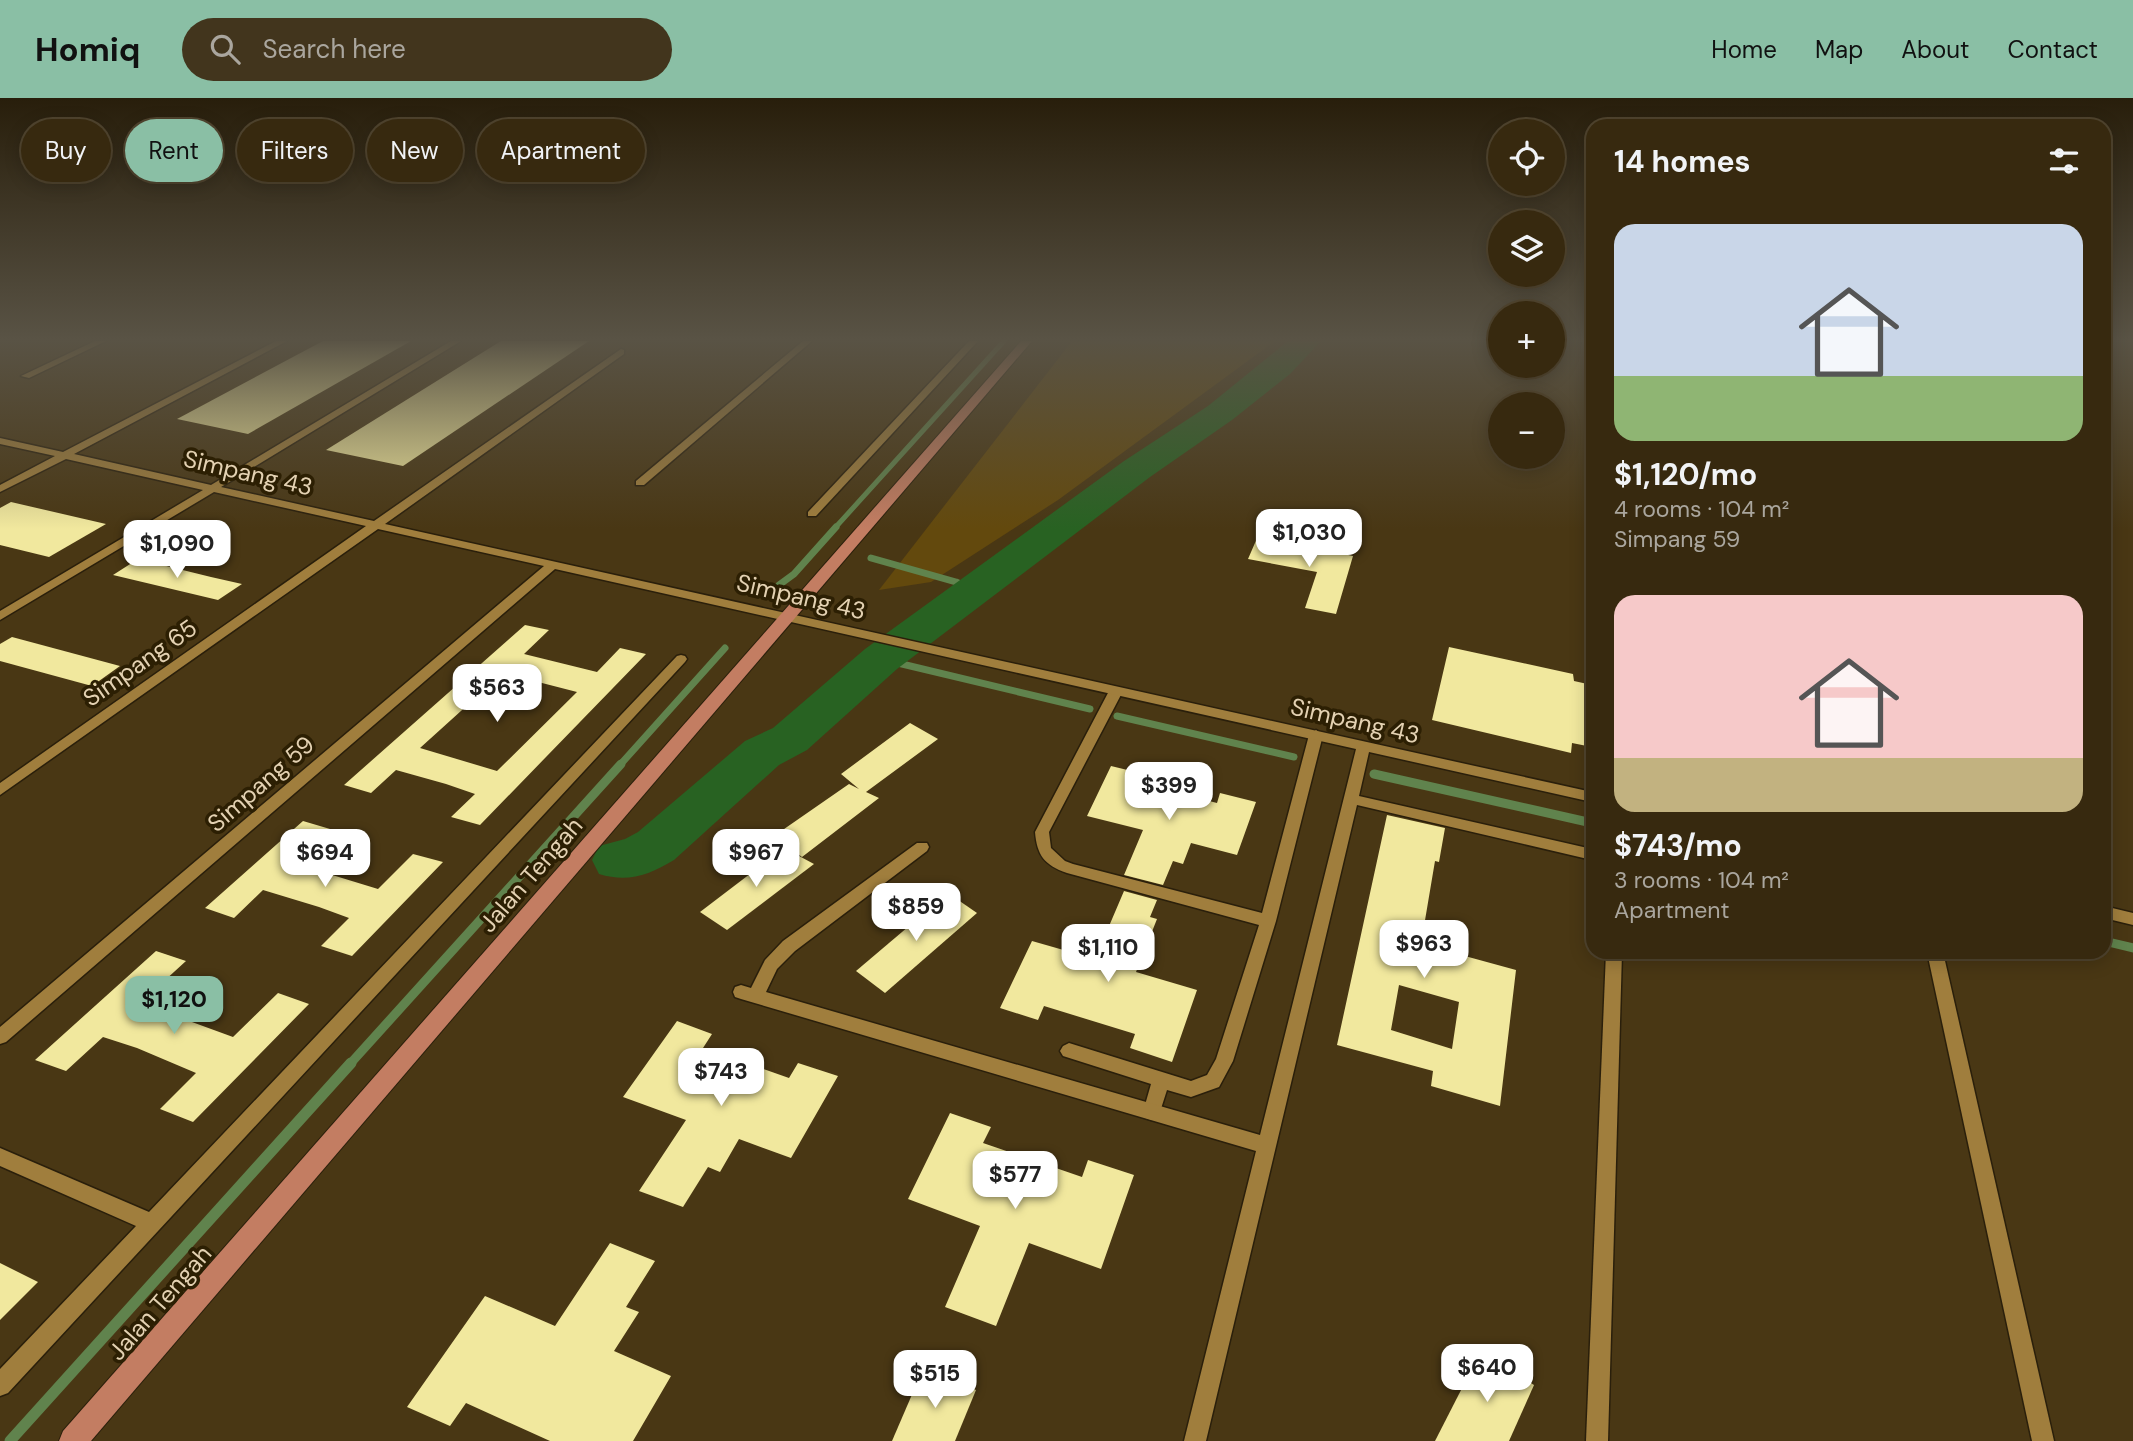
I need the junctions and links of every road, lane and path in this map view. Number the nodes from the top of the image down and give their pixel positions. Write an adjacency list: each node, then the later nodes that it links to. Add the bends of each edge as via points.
1 (163, 404): 8 (street)
2 (353, 404): 10 (street)
3 (548, 404): 13 (street, Simpang 65)
4 (734, 404): 9 (street)
5 (915, 404): 12 (street)
6 (973, 404): 16 (main road, Jalan Tengah)
7 (0, 441): 8 (street, Simpang 43)
8 (65, 455): 10 (street, Simpang 43); 11 (street)
9 (640, 483)
10 (212, 488): 13 (street, Simpang 43); 15 (street)
11 (0, 489)
12 (812, 514)
13 (375, 525): 14 (street, Simpang 43); 21 (street, Simpang 65)
14 (552, 565): 16 (street, Simpang 43); 31 (street, Simpang 59)
15 (0, 616)
16 (787, 617): 18 (street, Simpang 43); 39 (main road, Jalan Tengah)
17 (681, 659): 37 (street)
18 (1116, 691): 19 (street, Simpang 43); 28 (street, via 1042,832 1044,850 1072,869)
19 (1316, 735): 20 (street, Simpang 43); 28 (street)
20 (1364, 746): 22 (street, Simpang 43); 23 (street)
21 (0, 790)
22 (1586, 796)
23 (1351, 799): 25 (street); 35 (street)
24 (922, 847): 34 (street, via 789,946 749,994)
25 (1586, 855)
26 (2111, 914): 27 (street)
27 (2133, 919)
28 (1268, 921): 33 (street, via 1220,1072 1213,1081 1191,1089)
29 (1614, 959): 41 (street)
30 (1936, 959): 42 (street)
31 (0, 1037)
32 (1069, 1051): 33 (street)
33 (1161, 1080): 34 (street)
34 (1152, 1112): 35 (street)
35 (1267, 1146): 40 (street)
36 (0, 1157): 37 (street)
37 (152, 1223): 38 (street)
38 (0, 1385)
39 (73, 1441)
40 (1195, 1441)
41 (1597, 1441)
42 (2043, 1441)

